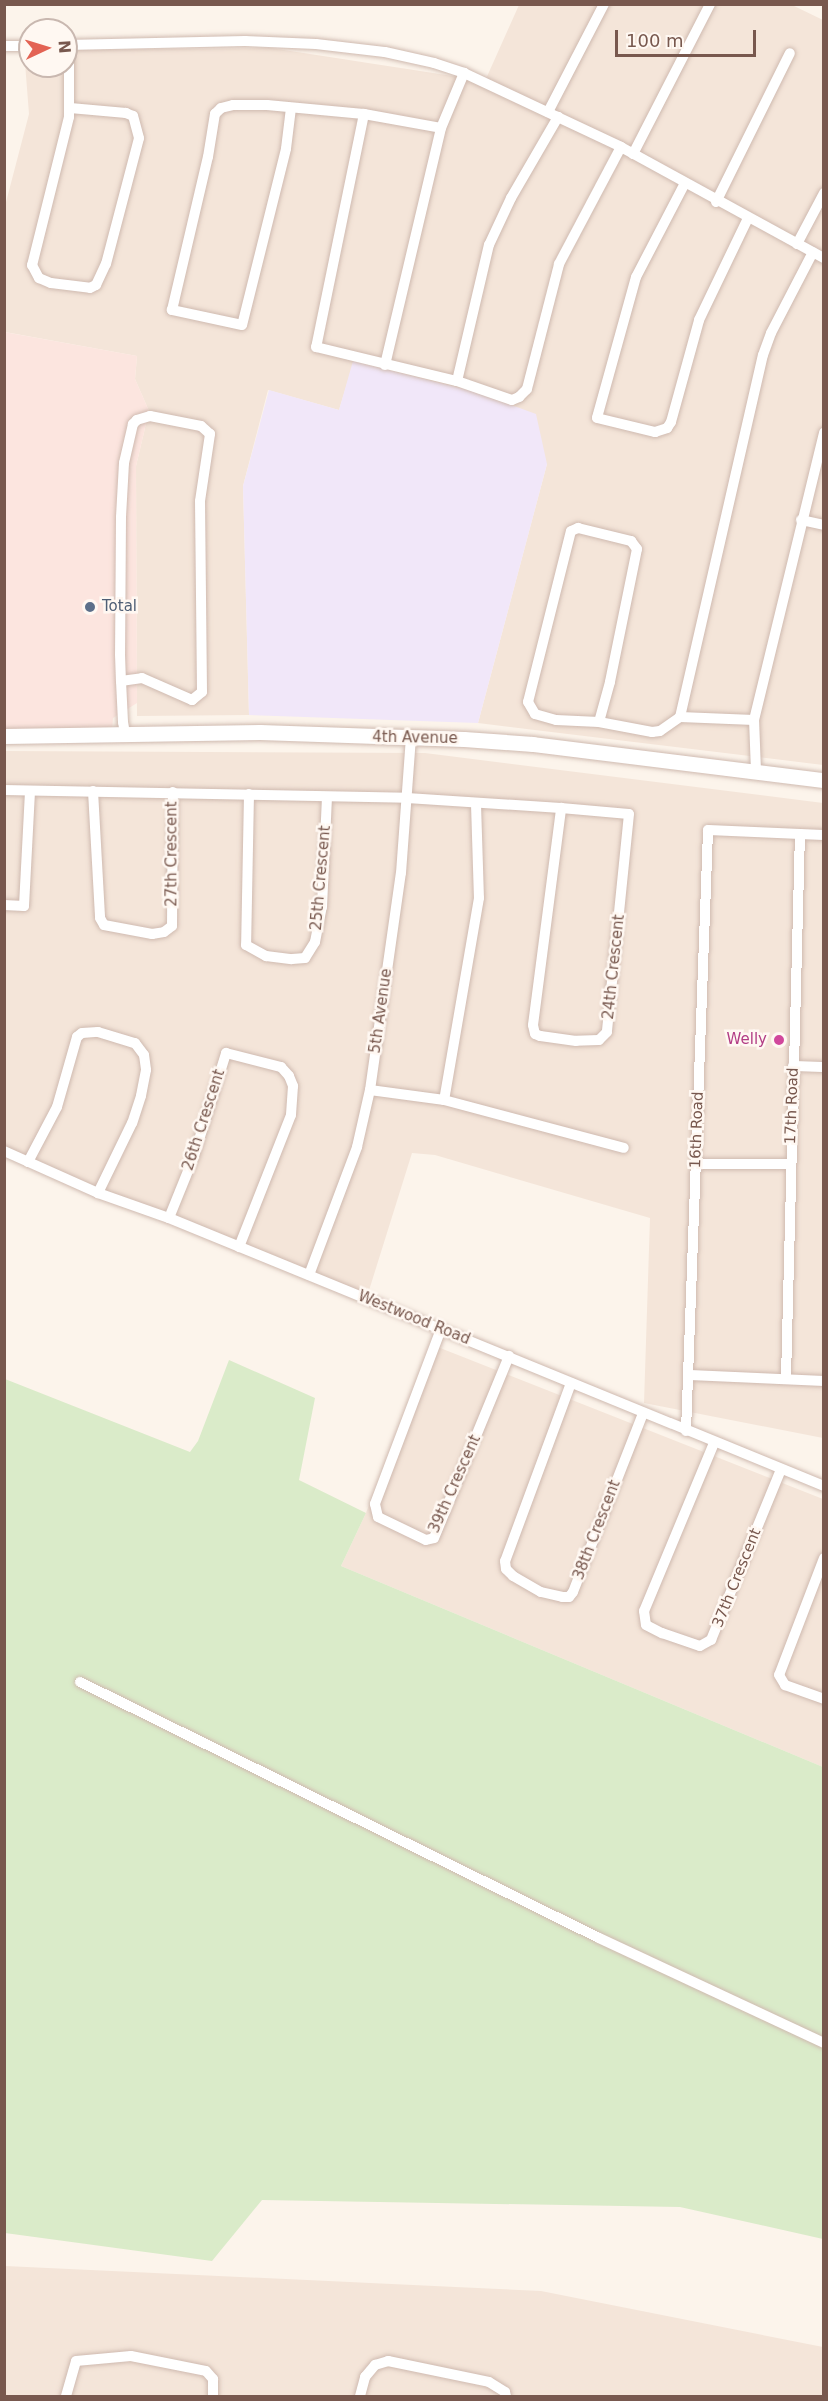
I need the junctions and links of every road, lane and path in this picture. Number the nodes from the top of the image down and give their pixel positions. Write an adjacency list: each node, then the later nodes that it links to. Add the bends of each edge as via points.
1 (604, 4): 10 (street)
2 (710, 4): 13 (street)
3 (78, 45): 5 (street, via 244,41 316,44 410,57)
4 (790, 53): 16 (street)
5 (464, 73): 10 (street); 11 (street)
6 (69, 78): 7 (street)
7 (70, 108): 7 (street, via 32,265 39,278 90,288 96,285 106,264 139,138 133,116)
8 (291, 108): 8 (street, via 286,149 242,325 172,310 215,114 233,105); 9 (street)
9 (364, 114): 11 (street); 21 (street, via 315,347)
10 (553, 115): 12 (street); 22 (street, via 489,245)
11 (441, 128): 21 (street)
12 (621, 147): 13 (street); 22 (street, via 559,264 527,389 512,400)
13 (633, 154): 14 (street)
14 (685, 183): 16 (street); 17 (street, via 636,277 597,418 655,432 667,428 699,320)
15 (824, 193): 18 (street)
16 (716, 202): 17 (street)
17 (748, 218): 18 (street)
18 (797, 244): 19 (street)
19 (813, 252): 20 (street); 27 (street, via 763,355)
20 (824, 258)
21 (385, 365): 22 (street)
22 (457, 381)
23 (824, 432): 24 (street)
24 (801, 520): 25 (street); 28 (street)
25 (824, 525)
26 (122, 681): 26 (street, via 142,678 192,700 202,692 200,501 210,434 201,426 150,416 133,424 124,463 121,517); 30 (street)
27 (680, 717): 28 (street); 29 (street, via 652,732)
28 (754, 720): 33 (street)
29 (599, 722): 29 (street, via 556,720 535,714 528,702 571,531 578,528 631,541 637,549)
30 (125, 734): 31 (street, 4th Avenue); 32 (street, 4th Avenue, via 260,732)
31 (4, 736)
32 (411, 738): 33 (street, 4th Avenue, via 533,744); 41 (street, 5th Avenue)
33 (756, 771): 34 (street, 4th Avenue)
34 (824, 780)
35 (4, 790): 36 (street)
36 (30, 791): 37 (street); 46 (street, via 24,906)
37 (93, 791): 38 (street); 38 (street, 27th Crescent, via 100,918 104,925 152,934 172,926)
38 (172, 792): 39 (street)
39 (249, 794): 40 (street); 40 (street, 25th Crescent, via 246,945 266,956 292,959 305,958 315,942 322,908)
40 (327, 797): 41 (street)
41 (407, 798): 42 (street); 49 (street, 5th Avenue, via 401,873)
42 (476, 804): 43 (street); 50 (street, via 479,898)
43 (561, 808): 43 (street, 24th Crescent, via 629,814 607,1032 599,1040 540,1036 535,1034 532,1021)
44 (800, 834): 45 (street); 47 (street, 17th Road); 54 (street, 16th Road, via 708,830)
45 (824, 835)
46 (4, 905)
47 (793, 1066): 48 (street); 55 (street, 17th Road)
48 (824, 1067)
49 (370, 1090): 50 (street); 59 (street, 5th Avenue, via 357,1147)
50 (444, 1100): 51 (street)
51 (624, 1148)
52 (4, 1151): 53 (street, Westwood Road)
53 (28, 1162): 56 (street, Westwood Road); 56 (street, via 57,1107 77,1037 82,1033 115,1034 135,1043 144,1055 146,1070 132,1123)
54 (696, 1164): 55 (street); 62 (street, 16th Road)
55 (790, 1164): 63 (street, 17th Road)
56 (98, 1193): 57 (street, Westwood Road)
57 (169, 1218): 58 (street, Westwood Road); 58 (street, 26th Crescent, via 194,1156 226,1053 281,1067 293,1086 291,1114)
58 (239, 1247): 59 (street, Westwood Road)
59 (309, 1275): 60 (street, Westwood Road)
60 (441, 1329): 61 (street, Westwood Road); 61 (street, 39th Crescent, via 375,1504 378,1517 426,1540 434,1538)
61 (509, 1356): 65 (street, Westwood Road)
62 (690, 1375): 63 (street); 67 (street, 16th Road)
63 (786, 1378): 64 (street)
64 (824, 1381)
65 (571, 1383): 66 (street, Westwood Road); 66 (street, 38th Crescent, via 505,1561 513,1576 541,1592 562,1597 573,1593)
66 (643, 1413): 67 (street, Westwood Road)
67 (686, 1431): 68 (street, Westwood Road)
68 (714, 1443): 69 (street, Westwood Road); 69 (street, 37th Crescent, via 644,1611 646,1625 662,1633 700,1646 711,1640)
69 (781, 1469): 70 (street, Westwood Road)
70 (824, 1486)
71 (824, 1558): 73 (street, via 779,1675 784,1685)
72 (80, 1682): 74 (street, via 599,1938)
73 (824, 1699)
74 (824, 2043)
75 (66, 2397): 76 (street, via 76,2361 131,2356 206,2371 213,2379)
76 (213, 2397)
77 (360, 2397): 78 (street, via 365,2377 375,2365 388,2361 489,2382 505,2392)
78 (506, 2397)

